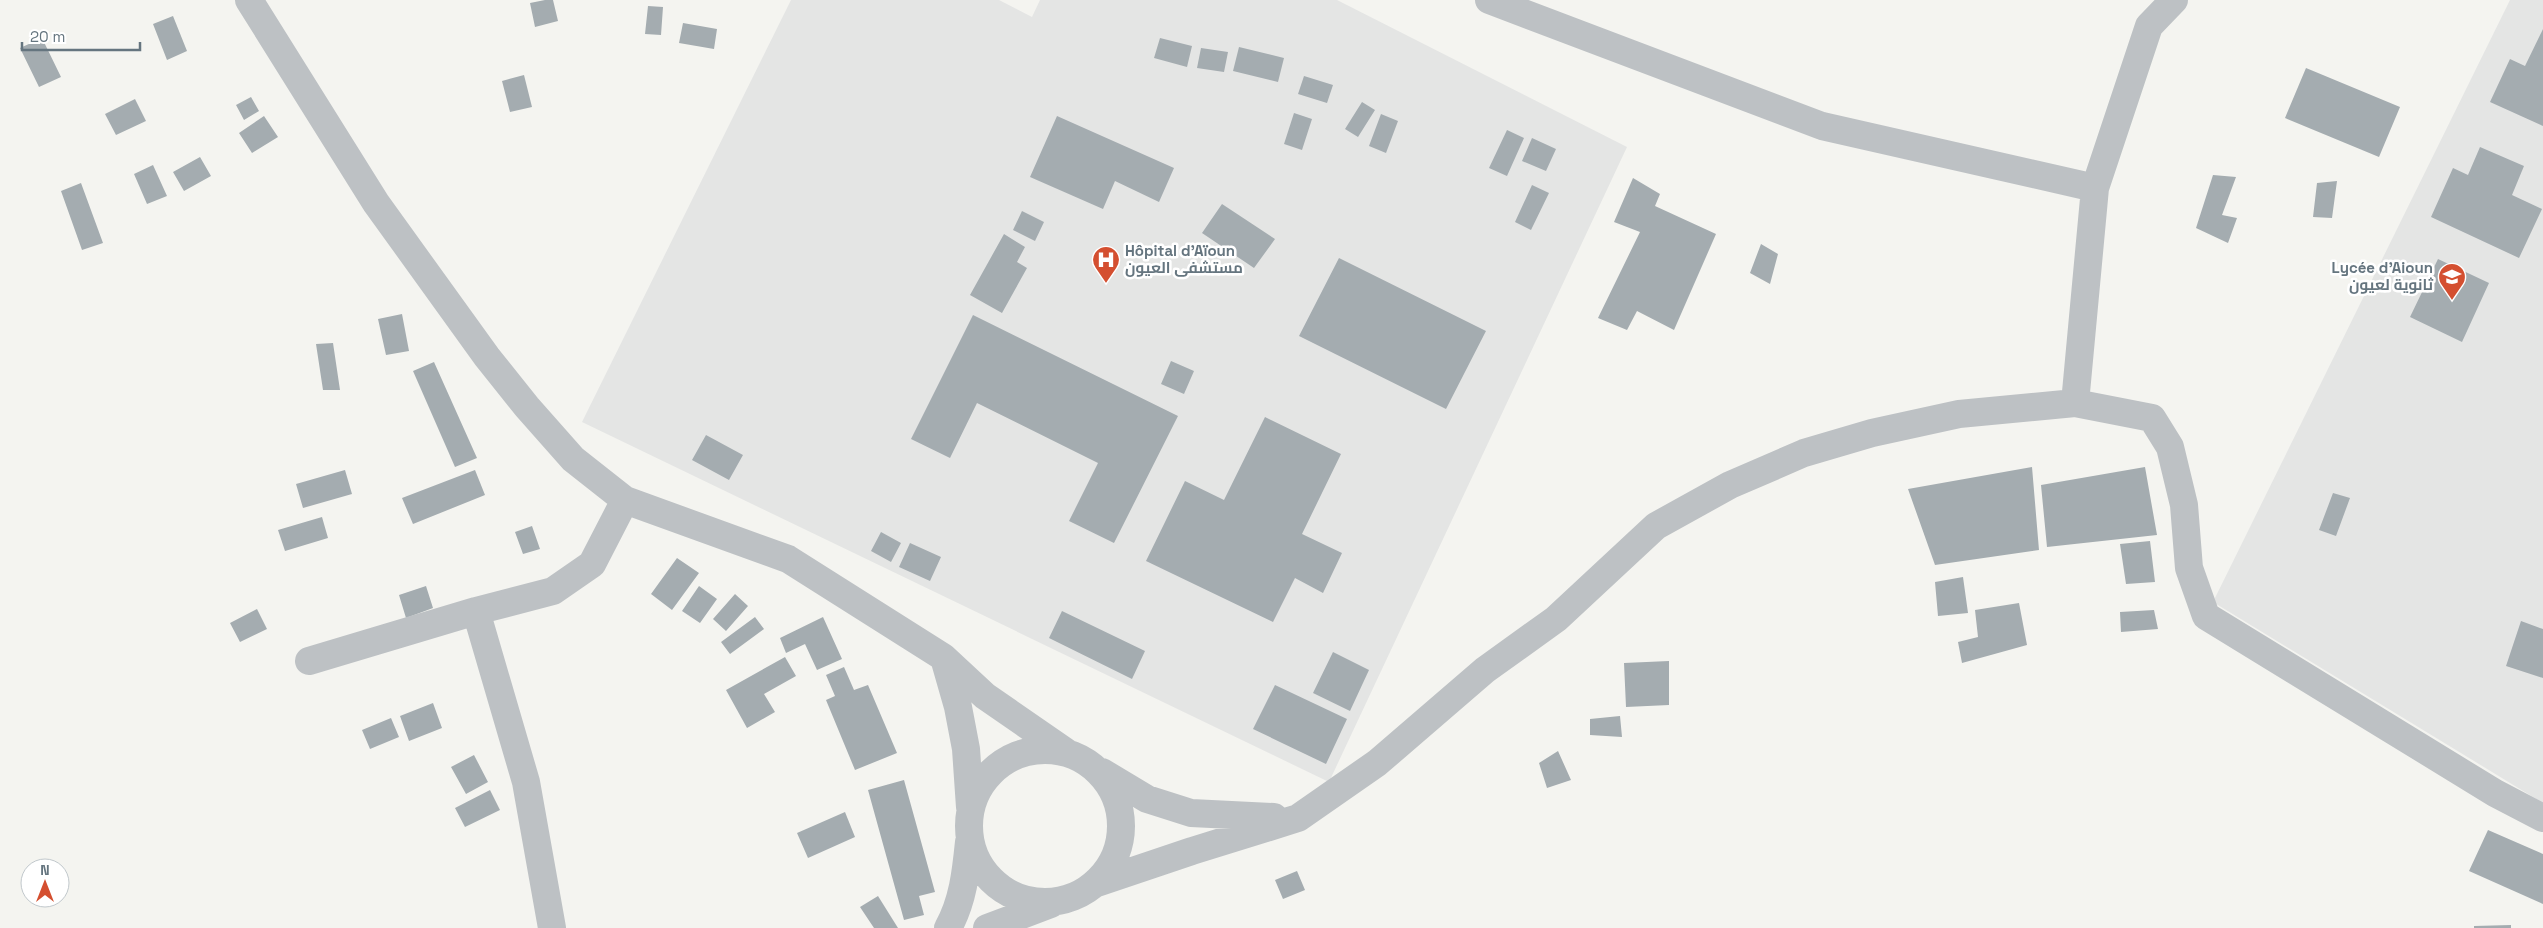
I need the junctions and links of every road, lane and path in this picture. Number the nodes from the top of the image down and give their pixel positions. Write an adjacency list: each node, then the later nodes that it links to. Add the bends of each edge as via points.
1 (249, 0): 6 (street, via 376,203 487,357 573,459)
2 (1489, 0): 4 (street, via 1822,126)
3 (2174, 0): 4 (street, via 2148,26)
4 (2094, 188): 5 (street)
5 (2075, 403): 13 (street, via 1959,414 1872,433 1804,453 1730,485 1656,526 1556,620 1485,670 1378,763); 14 (street, via 2152,418 2170,447 2184,505 2189,568 2206,616 2495,793)
6 (625, 500): 7 (street, via 592,564 553,591); 8 (street, via 788,559)
7 (476, 611): 9 (street); 18 (street, via 526,782)
8 (943, 656): 10 (street, via 985,696); 12 (street, via 966,749)
9 (309, 661)
10 (1066, 752): 11 (street); 12 (street, via 1035,750 1005,760 989,772)
11 (1094, 767): 13 (street, via 1147,799 1191,813); 16 (street, via 1115,793 1122,826 1114,858)
12 (970, 809): 15 (street)
13 (1298, 818): 16 (street)
14 (2543, 818)
15 (970, 840): 17 (street, via 977,862 1000,888 1032,901); 19 (street, via 965,883)
16 (1094, 884): 17 (street)
17 (1066, 899): 20 (street)
18 (552, 928)
19 (948, 928)
20 (987, 928)

